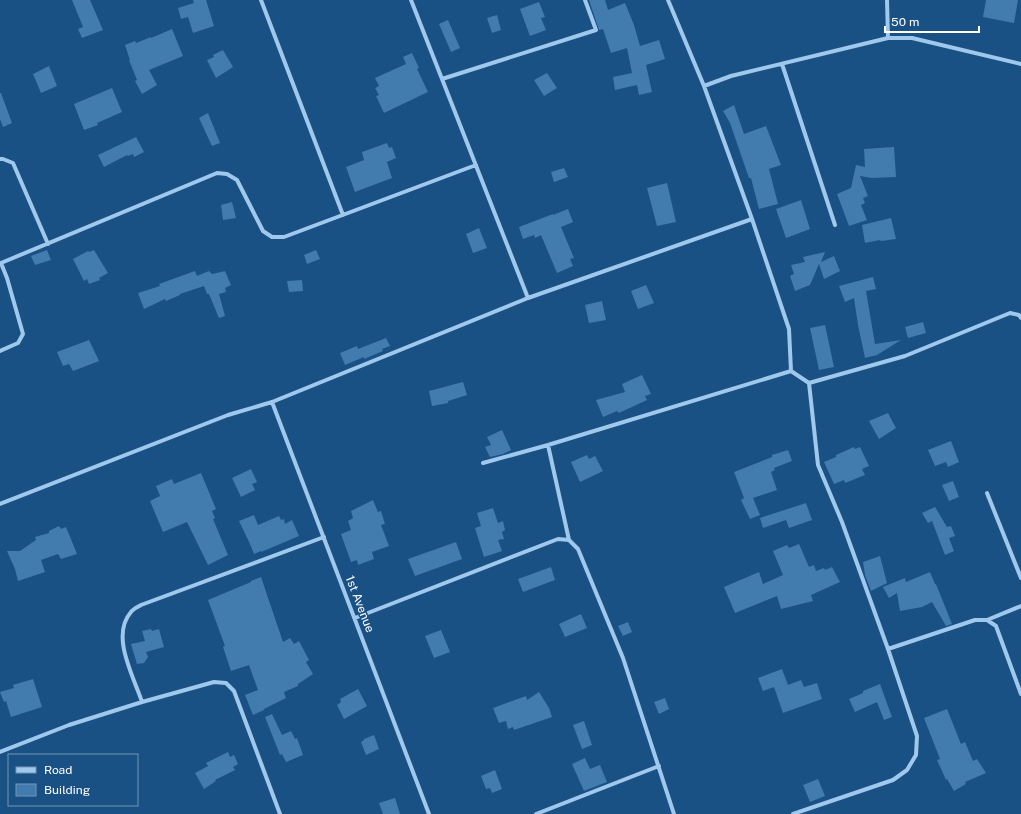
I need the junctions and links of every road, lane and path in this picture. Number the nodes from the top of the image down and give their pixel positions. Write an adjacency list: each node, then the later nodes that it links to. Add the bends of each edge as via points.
1 (261, 0): 13 (street)
2 (411, 0): 9 (street)
3 (585, 0): 9 (street, via 596,30)
4 (668, 0): 10 (street)
5 (887, 0): 6 (street)
6 (888, 38): 7 (street); 8 (street, via 912,38)
7 (782, 64): 10 (street, via 731,76); 15 (street)
8 (1021, 64)
9 (442, 79): 12 (street)
10 (704, 86): 14 (street)
11 (0, 160): 16 (street, via 13,163)
12 (476, 165): 13 (street); 18 (street)
13 (343, 216): 16 (street, via 284,237 272,237 263,231 237,180 227,174 217,174)
14 (752, 219): 18 (street); 21 (street, via 789,329)
15 (836, 225)
16 (48, 244): 17 (street)
17 (1, 263): 20 (street, via 23,334 18,343)
18 (528, 298): 23 (street)
19 (1021, 318): 22 (street, via 1010,313 905,356)
20 (0, 351)
21 (791, 371): 22 (street); 24 (street)
22 (809, 383): 34 (street, via 818,465 842,522)
23 (272, 402): 27 (street, via 228,415); 28 (street, 1st Avenue)
24 (548, 445): 25 (street); 29 (street)
25 (483, 463)
26 (988, 493): 30 (street)
27 (0, 504)
28 (324, 536): 32 (street, 1st Avenue); 36 (street, via 141,604 131,612 124,625 122,640)
29 (569, 540): 32 (street, via 558,539); 38 (street, via 578,549 623,658)
30 (1021, 578)
31 (1021, 606): 33 (street)
32 (355, 618): 40 (street, 1st Avenue)
33 (987, 620): 34 (street, via 976,620); 35 (street, via 996,626)
34 (888, 649): 43 (street, via 917,736 916,755 907,770 893,780)
35 (1021, 694)
36 (142, 702): 37 (street, via 69,725); 39 (street, via 214,682 226,683 234,691)
37 (0, 752)
38 (659, 766): 41 (street); 42 (street)
39 (280, 814)
40 (429, 814)
41 (536, 814)
42 (674, 814)
43 (793, 814)

